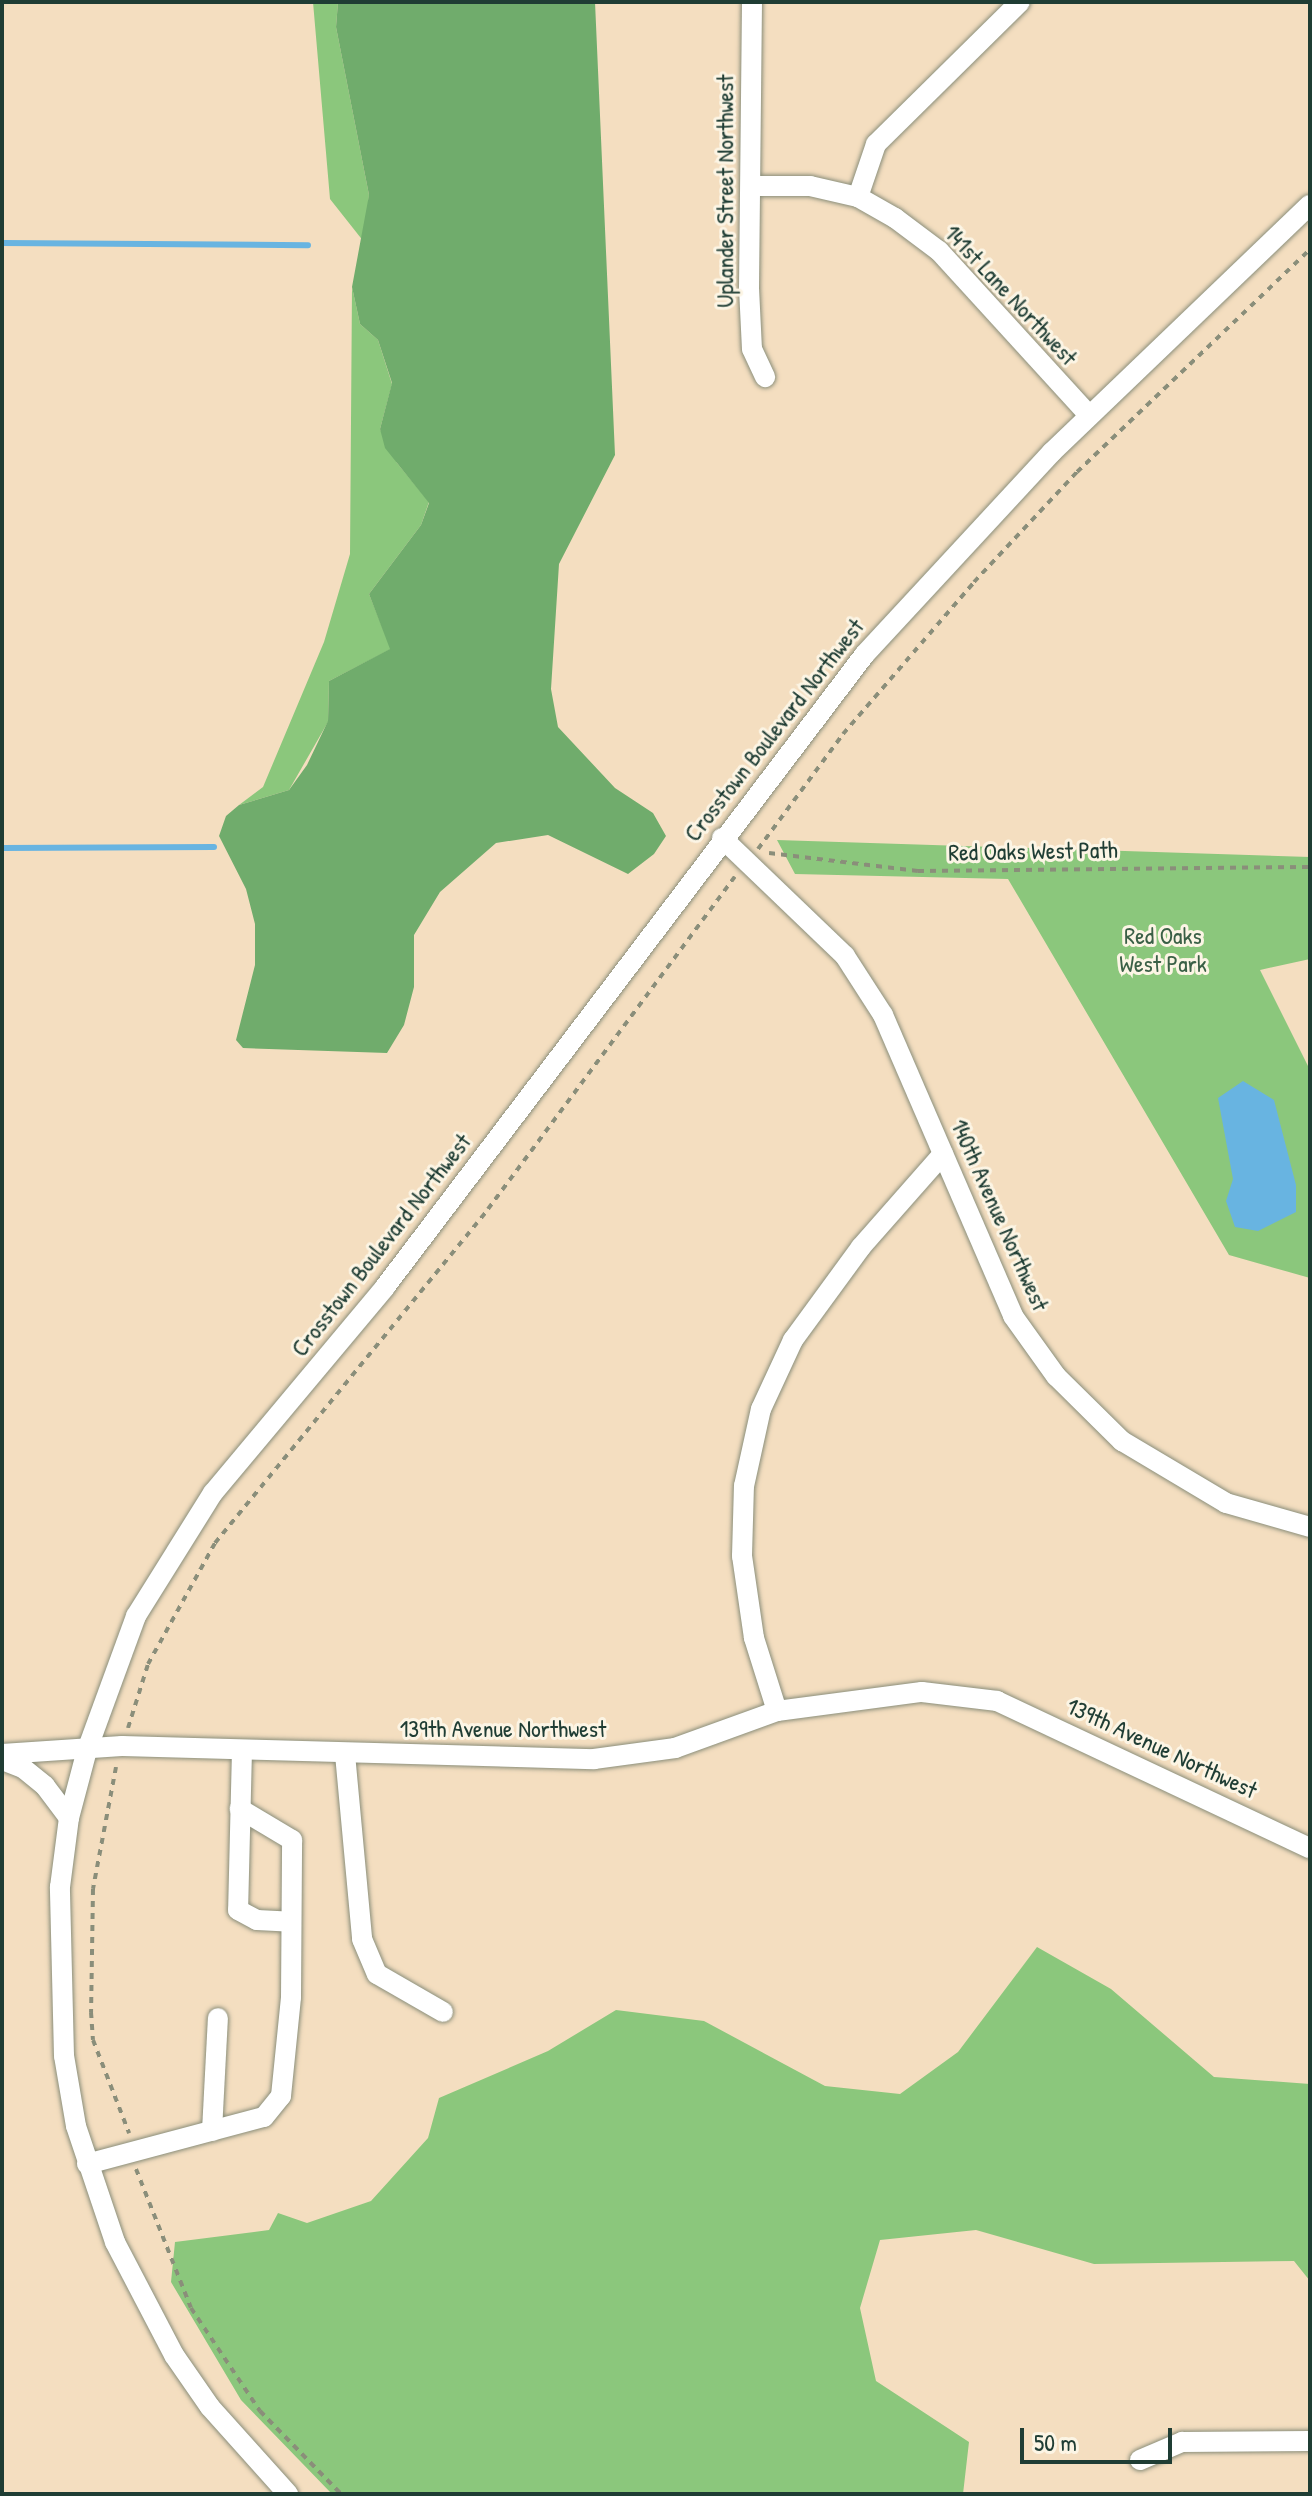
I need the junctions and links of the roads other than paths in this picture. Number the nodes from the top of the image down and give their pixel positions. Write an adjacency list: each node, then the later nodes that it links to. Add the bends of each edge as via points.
1 (752, 2): 3 (street, Uplander Street Northwest)
2 (1020, 2): 4 (street, via 876,144)
3 (752, 186): 4 (street, 141st Lane Northwest, via 810,186); 6 (street, Uplander Street Northwest, via 752,349)
4 (858, 197): 7 (street, 141st Lane Northwest, via 939,251)
5 (1310, 205): 7 (street, Crosstown Boulevard Northwest)
6 (765, 377)
7 (1089, 415): 8 (street, Crosstown Boulevard Northwest, via 865,654)
8 (722, 838): 9 (street, 140th Avenue Northwest, via 845,956 883,1015); 12 (street, Crosstown Boulevard Northwest, via 385,1287 191,1524 130,1628)
9 (943, 1154): 10 (street, 140th Avenue Northwest, via 1013,1316 1056,1376 1122,1441 1226,1503); 11 (street, via 861,1247 793,1340 761,1409 744,1486 742,1556 754,1638)
10 (1310, 1527)
11 (777, 1711): 15 (street, 139th Avenue Northwest, via 675,1748 594,1759); 19 (street, 139th Avenue Northwest, via 922,1692 997,1701)
12 (87, 1750): 13 (street, 139th Avenue Northwest); 14 (street, 139th Avenue Northwest); 18 (street, Crosstown Boulevard Northwest)
13 (242, 1750): 15 (street, 139th Avenue Northwest); 17 (street)
14 (2, 1754)
15 (345, 1754): 21 (street, via 362,1939 377,1974)
16 (2, 1760): 18 (street, via 23,1768 45,1786)
17 (240, 1809): 20 (street, via 292,1840); 20 (street, via 238,1910 257,1920)
18 (69, 1818): 24 (street, Crosstown Boulevard Northwest, via 60,1887 64,2056)
19 (1310, 1848)
20 (291, 1922): 23 (street, via 291,1997 281,2096 264,2117)
21 (443, 2012)
22 (218, 2018): 23 (street)
23 (212, 2131): 24 (street)
24 (87, 2164): 27 (street, Crosstown Boulevard Northwest, via 141,2295 210,2407)
25 (1310, 2441): 26 (street, via 1182,2442)
26 (1140, 2460)
27 (288, 2494)

